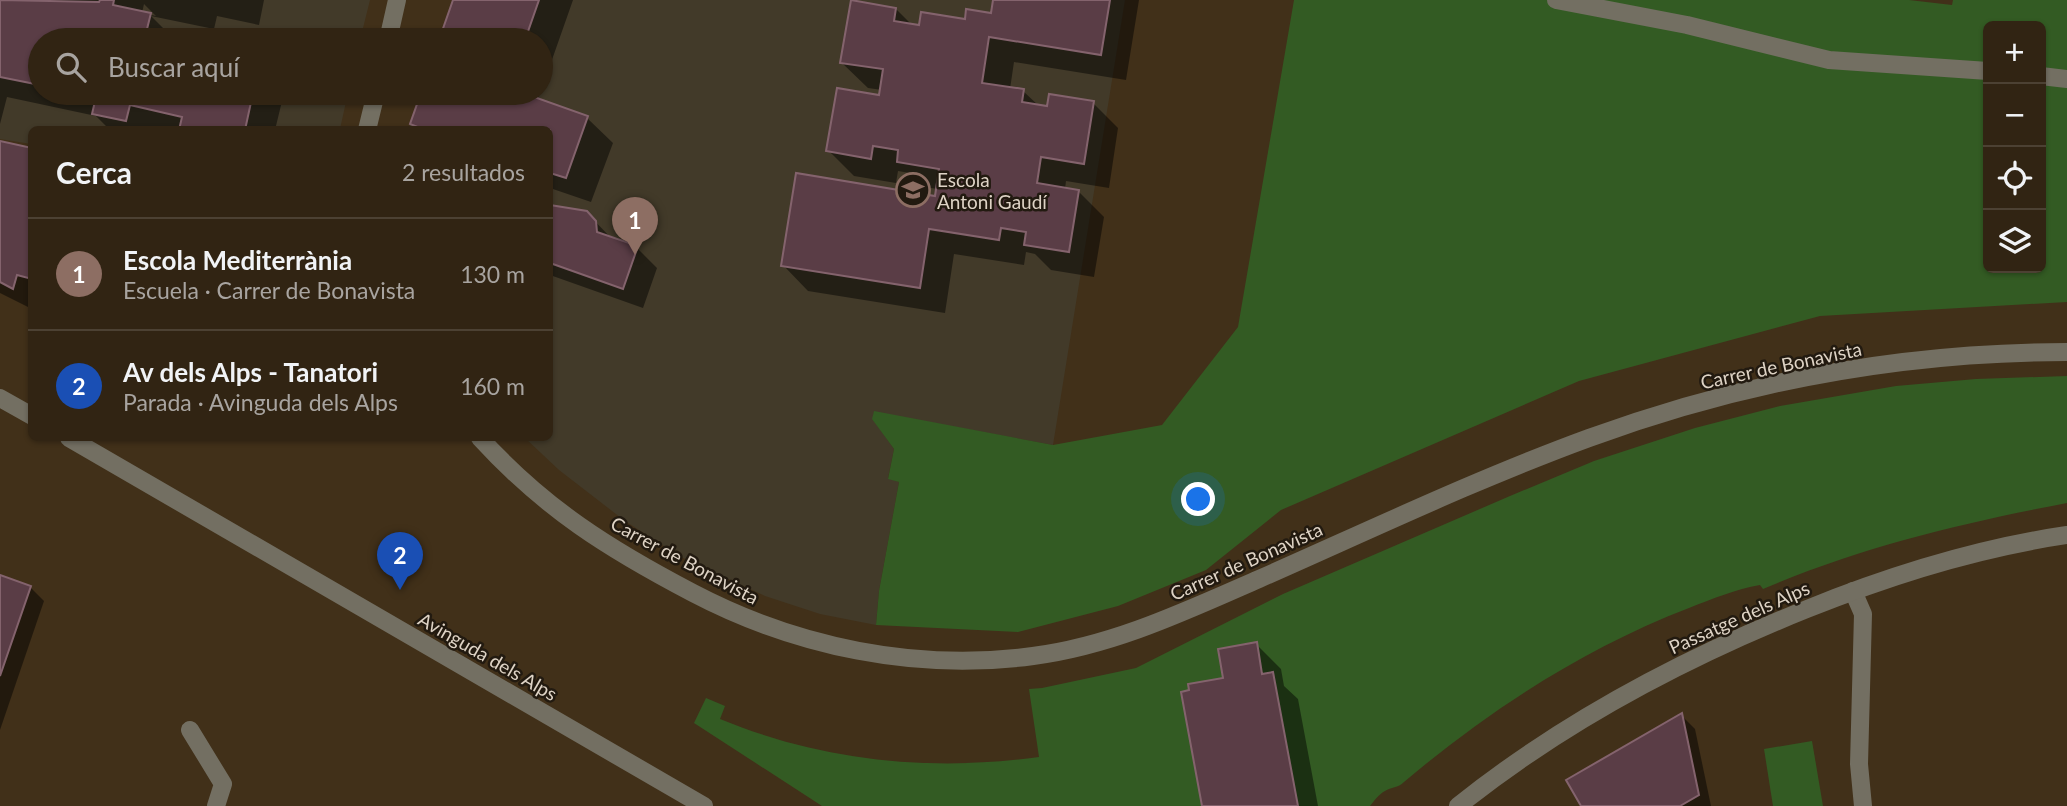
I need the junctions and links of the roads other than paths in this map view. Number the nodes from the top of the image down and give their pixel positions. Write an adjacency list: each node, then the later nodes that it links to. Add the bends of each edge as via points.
1 (397, 0): 3 (street)
2 (1556, 0): 4 (street, via 1687,25 1829,60)
3 (391, 28)
4 (1983, 71)
5 (2046, 77): 6 (street)
6 (2067, 79)
7 (373, 105): 8 (street)
8 (368, 126)
9 (2067, 352): 13 (street, Carrer de Bonavista, via 1948,357 1868,367 1701,403 1588,438 1164,620 1098,642 1034,656 976,661 922,660 861,651 795,636 724,609 578,527 534,492)
10 (0, 398): 11 (street)
11 (28, 414)
12 (74, 441): 18 (street, Avinguda dels Alps)
13 (484, 441)
14 (2067, 536): 15 (street, Passatge dels Alps, via 1990,549)
15 (1853, 591): 19 (street, Passatge dels Alps, via 1713,649 1615,699 1513,764); 20 (street, via 1863,614 1859,764)
16 (190, 730): 17 (street, via 223,783)
17 (216, 806)
18 (704, 806)
19 (1458, 806)
20 (1863, 806)

